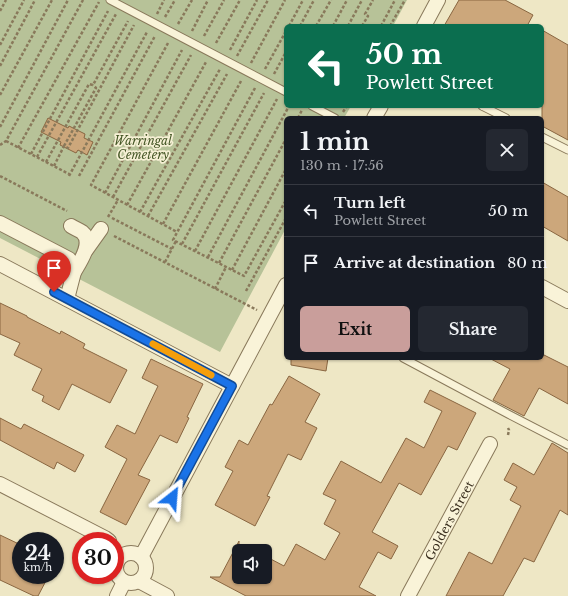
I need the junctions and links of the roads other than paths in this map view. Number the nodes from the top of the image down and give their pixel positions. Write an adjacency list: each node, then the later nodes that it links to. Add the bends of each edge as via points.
1 (438, 0): 3 (street)
2 (111, 1): 4 (lane)
3 (425, 24)
4 (284, 91)
5 (316, 108): 7 (lane)
6 (486, 108): 8 (lane)
7 (331, 116)
8 (502, 116)
9 (544, 138): 10 (lane)
10 (568, 150)
11 (0, 222): 16 (street, via 69,259)
12 (70, 226): 14 (street, via 83,233)
13 (101, 229): 14 (street)
14 (86, 250): 16 (street)
15 (0, 264): 19 (street)
16 (74, 272): 19 (street)
17 (544, 288): 20 (street)
18 (284, 293): 22 (street)
19 (67, 299): 22 (street)
20 (568, 301)
21 (407, 360): 24 (lane)
22 (232, 386): 28 (street)
23 (490, 444): 34 (street, Golders Street)
24 (568, 445)
25 (0, 484): 26 (street)
26 (93, 532)
27 (124, 552): 28 (street)
28 (141, 557): 29 (street, via 146,569)
29 (139, 581): 30 (street); 33 (street)
30 (124, 582)
31 (123, 584): 32 (street)
32 (117, 596)
33 (167, 596)
34 (408, 596)

